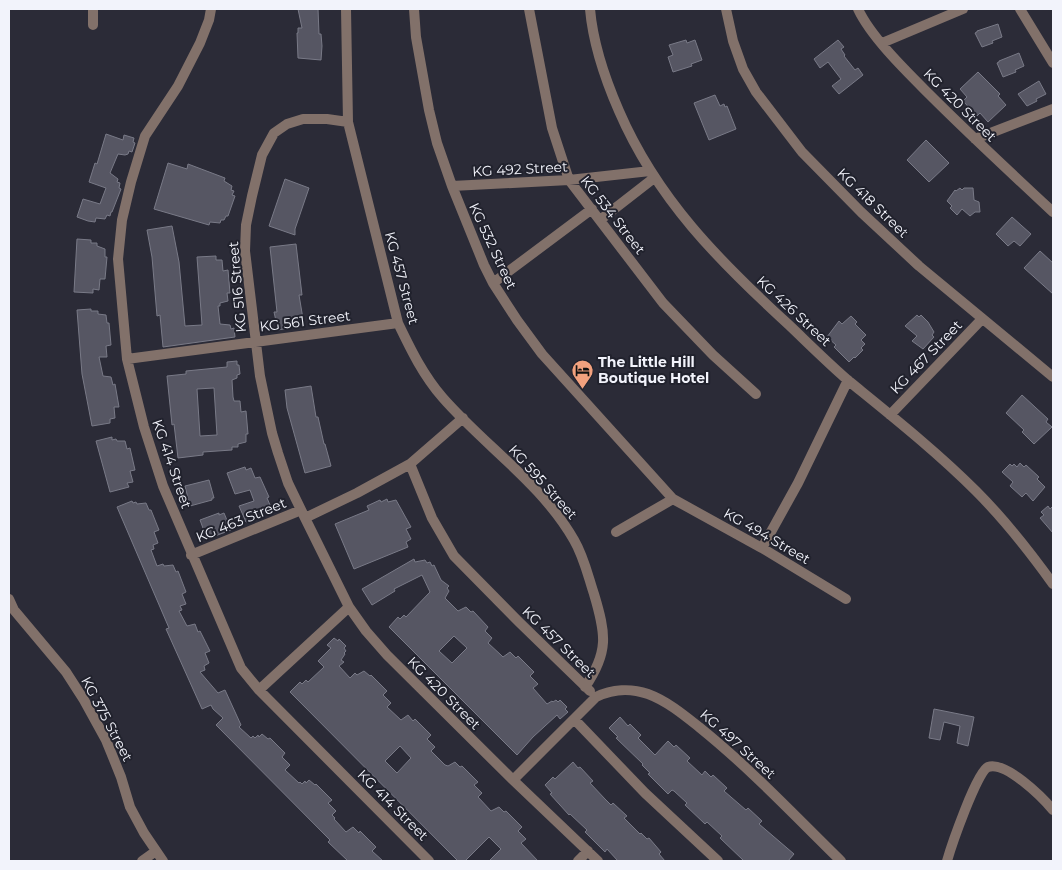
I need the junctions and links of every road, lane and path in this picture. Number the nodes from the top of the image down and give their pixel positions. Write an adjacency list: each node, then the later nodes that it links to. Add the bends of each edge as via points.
1 (93, 9): 11 (street)
2 (211, 9): 27 (street, KG 414 Street, via 200,43 178,86 145,136 131,182 122,220 118,259)
3 (346, 9): 15 (street, KG 457 Street)
4 (414, 9): 19 (street, KG 532 Street, via 429,110)
5 (529, 9): 18 (street, KG 534 Street, via 552,128)
6 (590, 9): 17 (street, KG 426 Street, via 608,86 629,135)
7 (726, 9): 24 (street, KG 418 Street, via 743,69 756,92 802,152 897,246)
8 (858, 9): 12 (street, KG 420 Street)
9 (963, 9): 12 (street)
10 (1020, 9): 13 (street)
11 (93, 25)
12 (882, 43): 16 (street, KG 420 Street)
13 (1053, 63)
14 (1053, 109): 16 (street)
15 (348, 122): 25 (street, KG 457 Street); 26 (street, KG 516 Street, via 303,119 287,124 274,133 262,155 246,225 245,252)
16 (975, 139): 21 (street, KG 420 Street)
17 (652, 175): 18 (street, KG 492 Street); 22 (street); 29 (street, KG 426 Street, via 687,223 721,260)
18 (569, 180): 19 (street, KG 492 Street); 20 (street, KG 534 Street)
19 (452, 186): 23 (street, KG 532 Street)
20 (592, 208): 22 (street, KG 534 Street); 23 (street)
21 (1053, 212)
22 (600, 220): 30 (street, KG 534 Street, via 668,309)
23 (493, 283): 34 (street, KG 532 Street, via 542,354)
24 (982, 319): 28 (street, KG 418 Street); 31 (street, KG 467 Street)
25 (398, 323): 26 (street, KG 561 Street); 32 (street, KG 457 Street, via 426,376)
26 (255, 341): 27 (street, KG 561 Street); 35 (street, KG 516 Street, via 272,433 288,483)
27 (127, 359): 38 (street, KG 414 Street, via 144,428)
28 (1053, 377)
29 (848, 380): 31 (street, KG 426 Street); 37 (street)
30 (756, 394)
31 (890, 415): 39 (street, KG 426 Street, via 977,492)
32 (463, 418): 33 (street); 43 (street, KG 595 Street, via 541,496 566,527 581,554 603,630 601,660)
33 (410, 464): 35 (street, KG 463 Street); 43 (street, KG 457 Street, via 432,518 454,556)
34 (673, 499): 36 (street); 37 (street, KG 494 Street)
35 (303, 514): 38 (street, KG 463 Street); 42 (street, KG 420 Street)
36 (616, 532)
37 (762, 548): 41 (street, KG 494 Street)
38 (191, 555): 44 (street, KG 414 Street, via 241,668)
39 (1053, 584)
40 (9, 598): 49 (street, KG 375 Street, via 14,610 66,672 84,700 106,740 130,807)
41 (846, 600)
42 (349, 607): 44 (street); 47 (street, KG 420 Street, via 387,655)
43 (586, 688): 45 (street, KG 457 Street)
44 (259, 690): 53 (street, KG 414 Street)
45 (596, 697): 46 (street, KG 457 Street); 57 (street, KG 497 Street, via 607,691 634,691 648,694 678,711 717,742)
46 (574, 719): 47 (street, KG 457 Street); 56 (street, via 645,793)
47 (513, 780): 50 (street, KG 420 Street)
48 (1053, 810): 58 (street, via 1031,787 1002,769 985,768)
49 (156, 850): 51 (street); 52 (street, KG 375 Street)
50 (588, 851): 54 (street); 55 (street, KG 420 Street)
51 (142, 861)
52 (164, 861)
53 (429, 861)
54 (578, 861)
55 (598, 861)
56 (718, 861)
57 (841, 861)
58 (947, 861)

